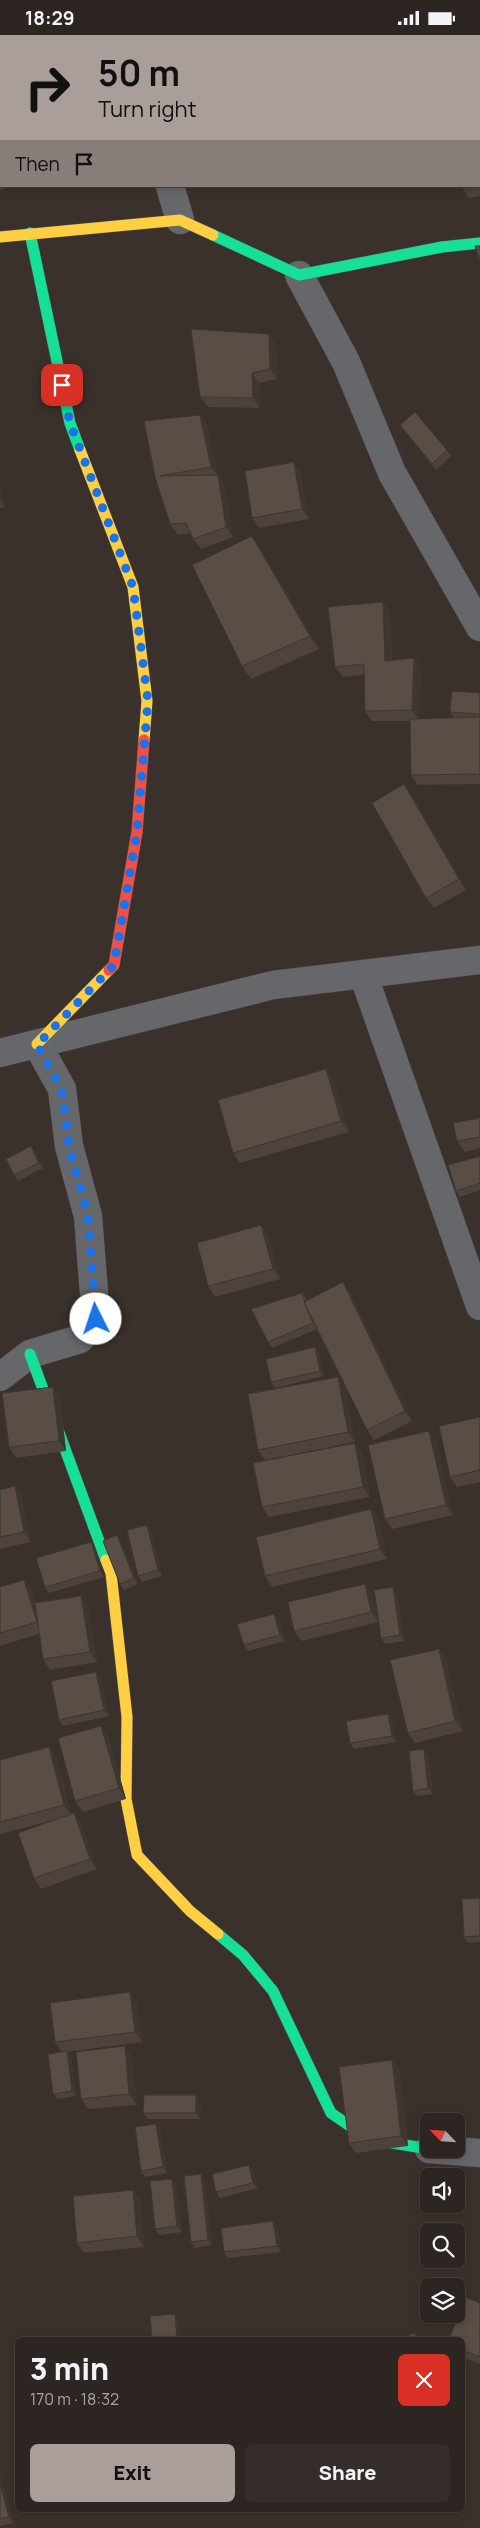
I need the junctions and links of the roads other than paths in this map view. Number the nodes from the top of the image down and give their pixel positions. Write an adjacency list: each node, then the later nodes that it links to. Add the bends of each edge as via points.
1 (170, 187): 2 (street)
2 (180, 220): 3 (street); 6 (street)
3 (30, 233): 4 (street); 10 (street, via 70,423 133,587 148,701 137,832 114,965)
4 (0, 237)
5 (480, 243): 6 (street, via 442,247)
6 (300, 275): 7 (street, via 346,362 392,473)
7 (480, 627)
8 (480, 960): 9 (street)
9 (363, 974): 10 (street, via 273,985); 12 (street)
10 (37, 1045): 11 (street); 13 (street, via 62,1089 69,1146 88,1216 96,1319 80,1339)
11 (0, 1053)
12 (480, 1306)
13 (30, 1354): 14 (street); 15 (street, via 111,1573 126,1717 126,1799 137,1855 190,1911 243,1955 273,1991 332,2113 369,2139)
14 (0, 1377)
15 (420, 2148)
16 (465, 2152): 17 (street)
17 (480, 2153)

